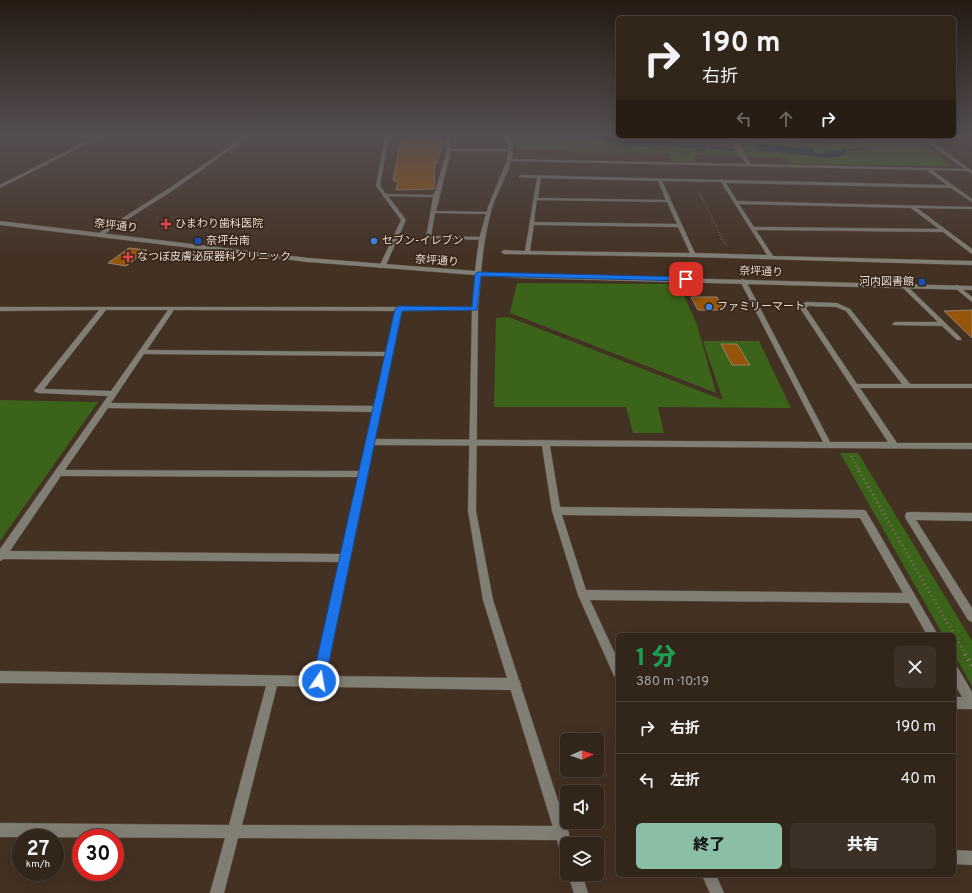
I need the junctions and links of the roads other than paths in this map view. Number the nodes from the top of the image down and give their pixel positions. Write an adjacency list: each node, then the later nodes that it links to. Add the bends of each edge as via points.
1 (539, 176): 15 (street)
2 (20, 177): 11 (street)
3 (189, 177): 28 (street)
4 (380, 177): 13 (street, via 378,186)
5 (441, 177): 14 (street)
6 (502, 177): 22 (street)
7 (566, 177): 9 (street)
8 (938, 177): 12 (street)
9 (659, 179): 10 (street); 16 (street)
10 (722, 180): 12 (street); 18 (street)
11 (0, 187)
12 (953, 187): 17 (street)
13 (386, 195): 14 (street); 36 (street, via 404,220)
14 (436, 196): 21 (street)
15 (536, 199): 16 (street); 24 (street)
16 (669, 201): 25 (street)
17 (972, 201)
18 (736, 202): 19 (street); 26 (street)
19 (913, 207): 20 (street); 27 (street)
20 (972, 208)
21 (433, 212): 22 (street); 29 (street, via 428,237)
22 (488, 213): 29 (street)
23 (0, 223): 28 (street, 奈坪通り)
24 (532, 223): 25 (street); 31 (street)
25 (679, 226): 33 (street)
26 (752, 228): 27 (street); 34 (street)
27 (942, 231): 32 (street)
28 (99, 234): 36 (street, 奈坪通り)
29 (482, 239): 37 (street)
30 (504, 252): 31 (street)
31 (527, 252): 33 (street)
32 (972, 252)
33 (693, 255): 34 (street)
34 (771, 257): 35 (street)
35 (972, 263)
36 (382, 267): 37 (street, 奈坪通り)
37 (478, 274): 38 (street, 奈坪通り); 46 (street)
38 (742, 281): 39 (street, 奈坪通り); 62 (street)
39 (904, 286): 40 (street, 奈坪通り); 49 (street)
40 (957, 287): 41 (street, 奈坪通り); 42 (street)
41 (972, 288)
42 (972, 300)
43 (104, 308): 44 (street); 47 (street); 56 (street, via 38,391)
44 (0, 309)
45 (399, 309): 46 (street); 47 (street); 52 (street)
46 (475, 309): 60 (street)
47 (172, 310): 51 (street)
48 (895, 324): 49 (street)
49 (944, 324): 50 (street)
50 (959, 339)
51 (142, 352): 52 (street); 56 (street)
52 (389, 354): 58 (street)
53 (854, 386): 54 (street); 54 (street, via 803,308 806,304 837,305 848,310); 63 (street)
54 (906, 386): 55 (street)
55 (972, 386)
56 (113, 394): 57 (street)
57 (105, 405): 58 (street); 65 (street)
58 (377, 409): 59 (street)
59 (370, 442): 60 (street); 66 (street)
60 (472, 442): 61 (street); 81 (street, via 473,519 488,600)
61 (546, 443): 62 (street); 67 (street)
62 (828, 445): 63 (street)
63 (894, 446): 64 (street)
64 (971, 448)
65 (58, 473): 66 (street); 69 (street)
66 (363, 474): 70 (street)
67 (556, 511): 71 (street); 72 (street, via 863,514)
68 (972, 516): 73 (street, via 909,516)
69 (1, 556): 70 (street)
70 (345, 558): 80 (street)
71 (583, 595): 72 (street); 76 (street)
72 (912, 598): 75 (street)
73 (967, 602): 74 (street)
74 (972, 617)
75 (932, 633)
76 (616, 668)
77 (956, 675): 83 (street)
78 (0, 677): 79 (street)
79 (273, 681): 80 (street); 85 (street)
80 (319, 681): 81 (street)
81 (515, 684): 86 (street)
82 (956, 703): 83 (street)
83 (972, 703)
84 (0, 830): 85 (street)
85 (234, 832): 86 (street); 92 (street)
86 (562, 833): 87 (street)
87 (563, 837)
88 (956, 857): 89 (street)
89 (972, 858)
90 (709, 877): 94 (street)
91 (577, 881): 93 (street)
92 (217, 893)
93 (581, 893)
94 (716, 893)

